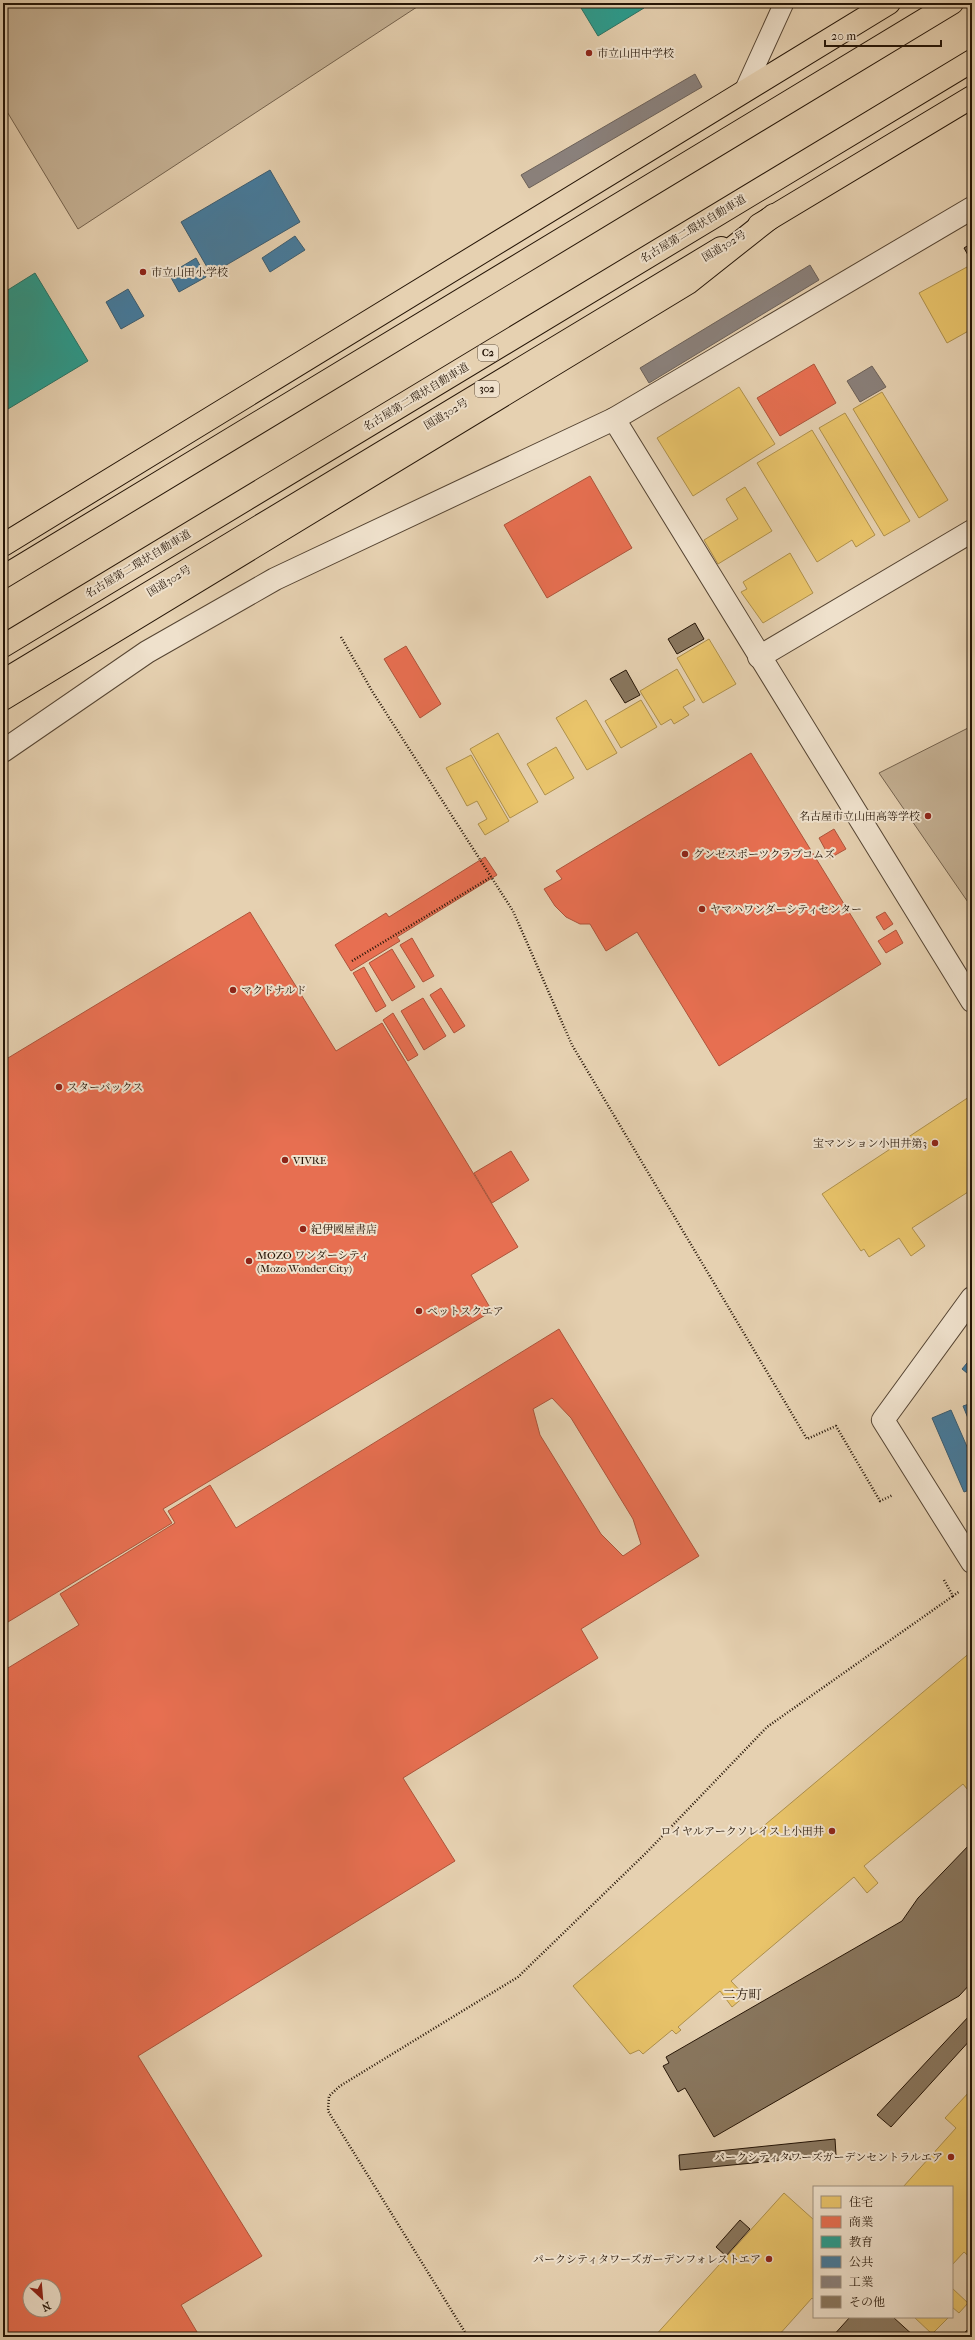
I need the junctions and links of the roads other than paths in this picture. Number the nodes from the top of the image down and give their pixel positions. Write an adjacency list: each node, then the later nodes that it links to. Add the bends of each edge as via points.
1 (784, 3): 5 (lane)
2 (889, 3): 5 (highway)
3 (952, 3): 12 (highway)
4 (972, 61): 13 (highway, 名古屋第二環状自動車道 / C2)
5 (744, 91): 11 (highway)
6 (972, 97): 8 (highway, 国道302号 / 302)
7 (972, 208): 9 (street)
8 (774, 215): 15 (highway, 国道302号 / 302); 16 (highway, via 688,283)
9 (614, 419): 14 (street); 17 (street, via 275,578 147,652)
10 (972, 531): 14 (street)
11 (3, 545)
12 (3, 576)
13 (3, 646)
14 (759, 657): 18 (street)
15 (3, 681)
16 (3, 699)
17 (3, 751)
18 (972, 1001)
19 (972, 1298): 20 (street, via 883,1420)
20 (972, 1562)

